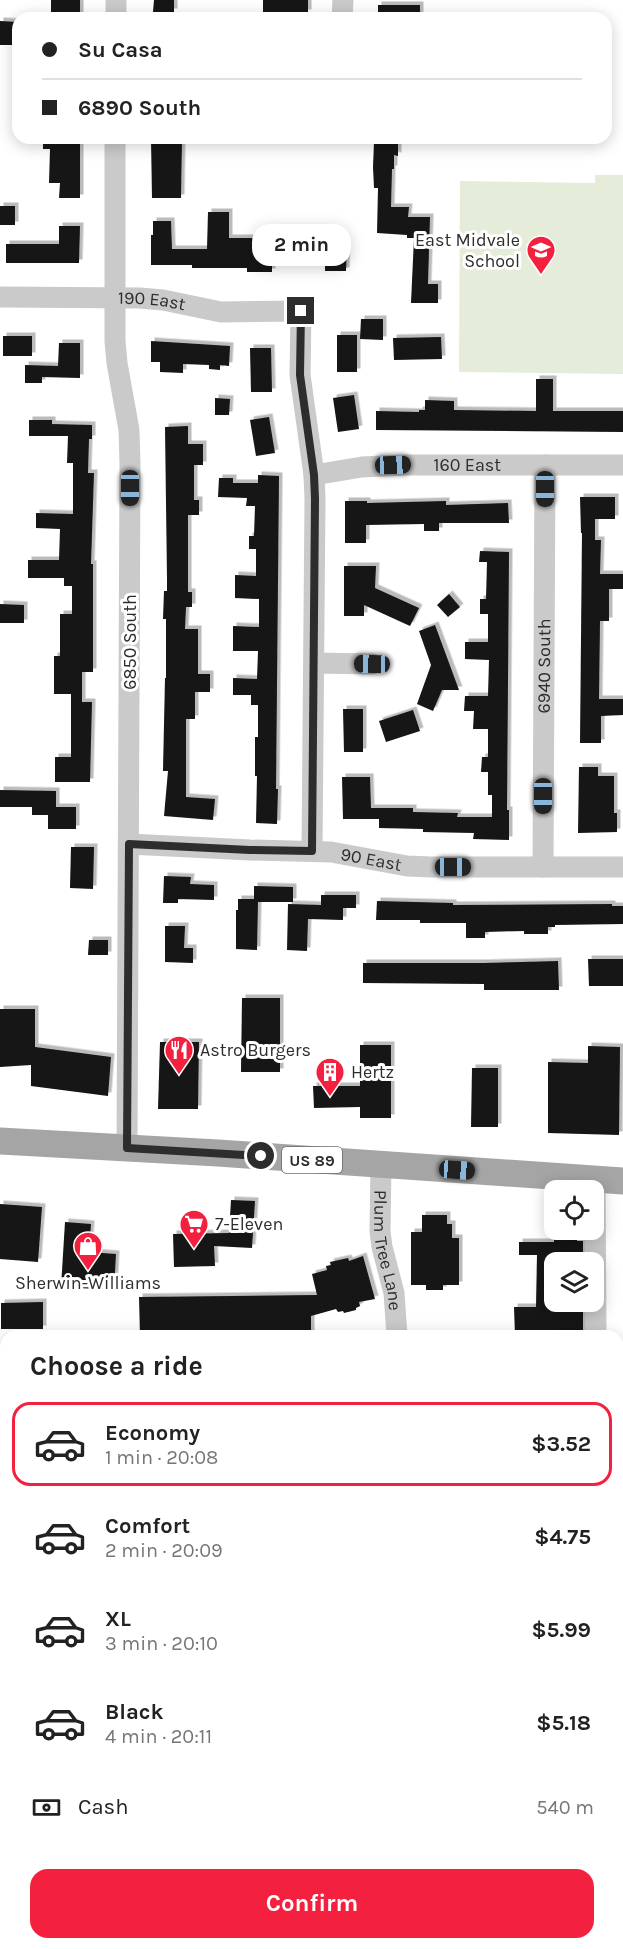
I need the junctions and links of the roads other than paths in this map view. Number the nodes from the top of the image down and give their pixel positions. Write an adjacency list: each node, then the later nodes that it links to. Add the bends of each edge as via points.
1 (115, 144): 3 (street, 6850 South)
2 (0, 297): 3 (street, 190 East)
3 (115, 298): 6 (street, 190 East, via 163,300 221,312 301,311 300,375); 9 (street, 6850 South, via 115,341 129,430 130,464)
4 (545, 465): 5 (street, 160 East); 6 (street, 160 East, via 380,466); 11 (street, 6940 South)
5 (623, 465)
6 (314, 475): 7 (street)
7 (314, 663): 8 (street); 10 (street)
8 (372, 664)
9 (129, 844): 10 (street, 90 East); 14 (street, 6850 South)
10 (312, 851): 11 (street, 90 East, via 407,866)
11 (543, 867): 12 (street, 90 East)
12 (623, 867)
13 (0, 1141): 14 (main road, US 89)
14 (127, 1148): 15 (main road, US 89)
15 (381, 1164): 16 (main road, US 89); 18 (street, Plum Tree Lane, via 380,1231 394,1293)
16 (595, 1179): 17 (main road, US 89); 19 (street)
17 (623, 1181)
18 (397, 1330)
19 (596, 1330)

